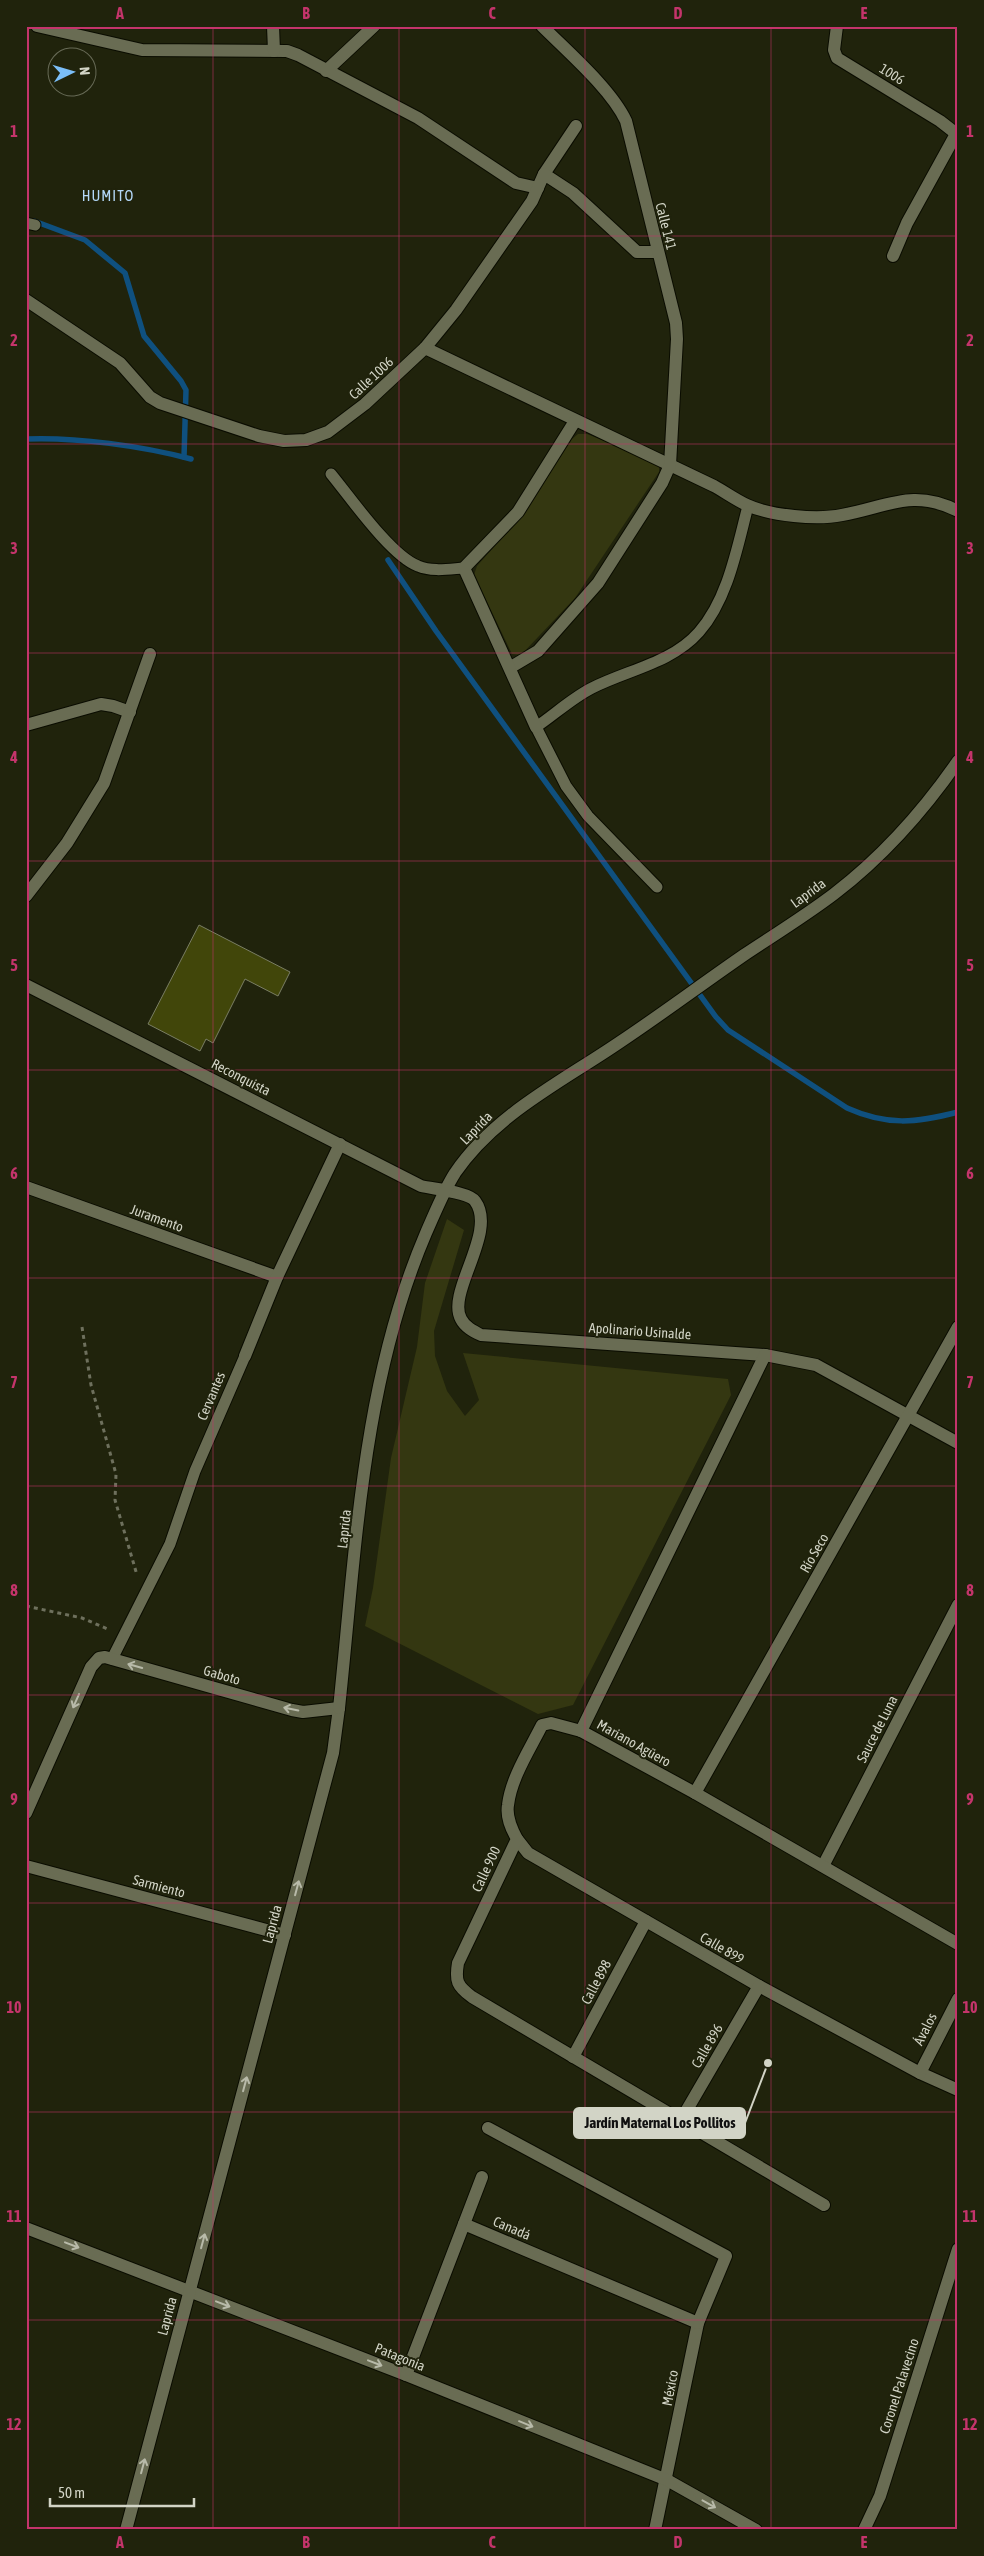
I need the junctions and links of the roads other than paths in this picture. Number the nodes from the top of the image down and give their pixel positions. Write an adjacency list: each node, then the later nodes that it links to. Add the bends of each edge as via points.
1 (37, 26): 6 (street, via 142,50)
2 (273, 26): 6 (street)
3 (374, 26): 7 (street)
4 (542, 26): 12 (street, Calle 141, via 621,111)
5 (837, 26): 9 (street, 1006, via 834,41 837,58)
6 (274, 51): 7 (street, via 298,55)
7 (326, 71): 11 (street, via 418,118 516,183)
8 (576, 126): 10 (street, Calle 1006)
9 (957, 134): 13 (street, via 907,223)
10 (544, 174): 11 (street, Calle 1006); 12 (street, via 573,193 637,252)
11 (538, 188): 15 (street, Calle 1006, via 456,310)
12 (656, 252): 17 (street, Calle 141, via 673,309 677,339)
13 (893, 256)
14 (26, 300): 15 (street, Calle 1006, via 120,363 150,397 171,408 267,438 296,441 317,437 343,423)
15 (425, 348): 16 (street)
16 (575, 421): 17 (street); 21 (street, via 518,512)
17 (670, 464): 19 (street); 23 (street, via 662,483 598,583 538,651)
18 (331, 474): 21 (lane, via 365,516 408,560 430,569)
19 (748, 506): 20 (street, via 784,514 826,516 913,499 934,501); 26 (lane, via 732,566 716,606 698,634 666,657 589,689)
20 (958, 511)
21 (464, 568): 23 (street)
22 (150, 654): 24 (street)
23 (511, 667): 26 (street)
24 (130, 712): 25 (street, via 100,704); 29 (street, via 104,783 90,808)
25 (26, 725)
26 (536, 727): 28 (lane, via 566,786 588,816)
27 (958, 761): 33 (street, Laprida, via 899,834 859,874 620,1042 528,1102 500,1124 457,1171)
28 (657, 887)
29 (26, 896)
30 (26, 985): 31 (street, Reconquista)
31 (340, 1144): 33 (street, Reconquista, via 421,1186); 34 (street, Cervantes)
32 (26, 1187): 34 (street, Juramento)
33 (444, 1192): 36 (street, Apolinario Usinalde, via 466,1195 475,1200 480,1213 480,1236 459,1298 460,1318 469,1329 481,1335); 43 (street, Laprida, via 404,1293 389,1343 374,1414)
34 (277, 1277): 37 (street, Cervantes)
35 (958, 1327): 38 (street, Río Seco)
36 (765, 1355): 38 (street, Apolinario Usinalde, via 816,1365); 44 (street, Mariano Agüero)
37 (245, 1356): 42 (lane, Cervantes, via 195,1471 170,1544)
38 (909, 1416): 39 (street, Apolinario Usinalde); 45 (street, Río Seco)
39 (958, 1443)
40 (958, 1605): 41 (street, Sauce de Luna)
41 (955, 1619): 49 (street, Sauce de Luna)
42 (112, 1659): 43 (street, Gaboto, one-way to 42, via 292,1710); 46 (street, Gaboto, one-way to 46, via 99,1658 91,1668)
43 (339, 1708): 51 (street, Laprida, one-way to 43, via 333,1753)
44 (581, 1731): 45 (street, Mariano Agüero); 47 (street, Calle 900, via 551,1723 542,1725 513,1787 508,1806 509,1824)
45 (695, 1793): 49 (street, Mariano Agüero)
46 (26, 1813)
47 (516, 1839): 50 (street, Calle 899, via 528,1853); 55 (street, Calle 900, via 458,1963 456,1979 472,1997)
48 (26, 1866): 51 (street, Sarmiento)
49 (823, 1866): 52 (street, Mariano Agüero)
50 (646, 1921): 53 (street, Calle 899); 55 (street, Calle 898)
51 (284, 1935): 65 (street, Laprida, one-way to 51)
52 (958, 1944)
53 (759, 1986): 56 (street, Calle 899); 58 (street, Calle 896)
54 (958, 1999): 56 (street, Ávalos)
55 (573, 2057): 58 (street)
56 (920, 2073): 57 (street, Calle 899)
57 (958, 2090)
58 (681, 2120): 61 (street)
59 (488, 2128): 66 (street, México, via 726,2256)
60 (482, 2177): 62 (street)
61 (824, 2205)
62 (464, 2224): 66 (street, Canadá); 67 (street)
63 (26, 2228): 65 (street, Patagonia, one-way to 65)
64 (956, 2256): 72 (street, Coronel Palavecino, via 880,2496)
65 (189, 2291): 67 (street, Patagonia, one-way to 67); 69 (street, Laprida, one-way to 65)
66 (698, 2324): 68 (street, México)
67 (406, 2375): 68 (street, Patagonia, one-way to 68)
68 (667, 2480): 70 (street, México); 71 (street, Patagonia, one-way to 71)
69 (128, 2529)
70 (655, 2530)
71 (756, 2530)
72 (864, 2530)

